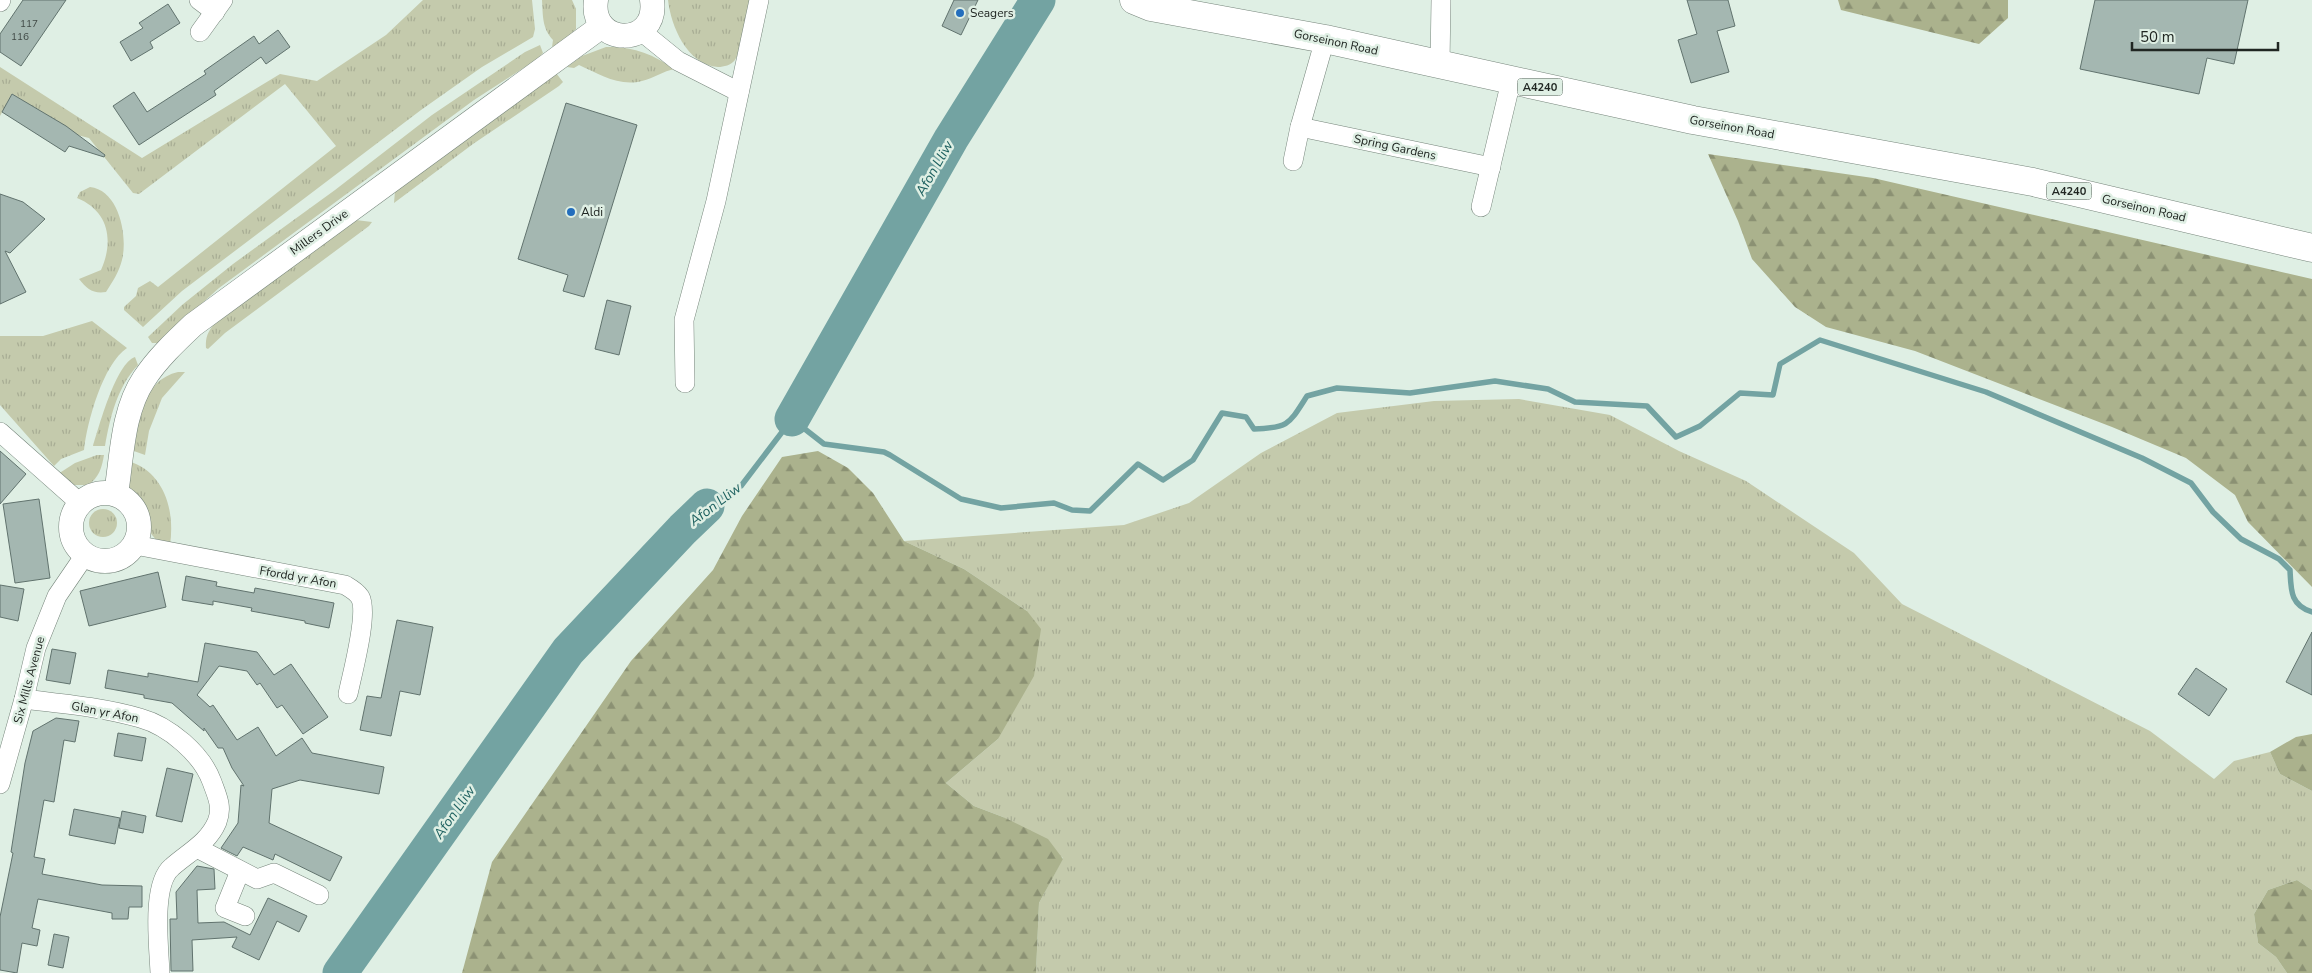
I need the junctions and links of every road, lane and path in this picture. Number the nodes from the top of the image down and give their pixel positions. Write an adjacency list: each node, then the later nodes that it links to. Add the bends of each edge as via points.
1 (199, 0): 7 (street)
2 (596, 0): 8 (street, via 596,14)
3 (652, 0): 9 (street, via 652,17)
4 (759, 0): 14 (street)
5 (1440, 0): 12 (street)
6 (1146, 2): 11 (main road, Gorseinon Road / A4240)
7 (219, 6): 10 (street)
8 (602, 26): 9 (street, via 616,35 633,35); 22 (street, Millers Drive, via 193,325 157,360 142,381 128,413)
9 (640, 31): 14 (street, via 678,62)
10 (200, 32)
11 (1325, 39): 12 (main road, Gorseinon Road / A4240); 15 (street)
12 (1440, 64): 13 (main road, Gorseinon Road / A4240)
13 (1511, 81): 17 (street); 19 (main road, Gorseinon Road / A4240, via 1693,120 2033,182)
14 (739, 92): 20 (street, via 716,201 684,320)
15 (1300, 127): 16 (street); 17 (street, Spring Gardens)
16 (1293, 162)
17 (1491, 166): 18 (street)
18 (1481, 207)
19 (2312, 248)
20 (685, 383)
21 (0, 432): 23 (street)
22 (116, 494): 23 (street, via 97,493); 24 (street, via 129,502 138,515 140,525)
23 (80, 503): 25 (street, via 71,524 76,546)
24 (134, 545): 25 (street, via 117,559 106,561); 26 (street, Ffordd yr Afon, via 345,585 353,590 360,598 362,621)
25 (84, 554): 27 (street, Six Mills Avenue, via 57,596 46,621)
26 (348, 694)
27 (24, 698): 28 (street, Six Mills Avenue); 29 (street, Glan yr Afon, via 142,718 172,734 209,774 220,805 217,821)
28 (0, 784)
29 (197, 848): 30 (street); 33 (street, Glan yr Afon, via 172,866 163,879 160,894)
30 (240, 871): 31 (street, via 256,879 274,873); 32 (street, via 225,908)
31 (319, 895)
32 (245, 916)
33 (160, 973)

